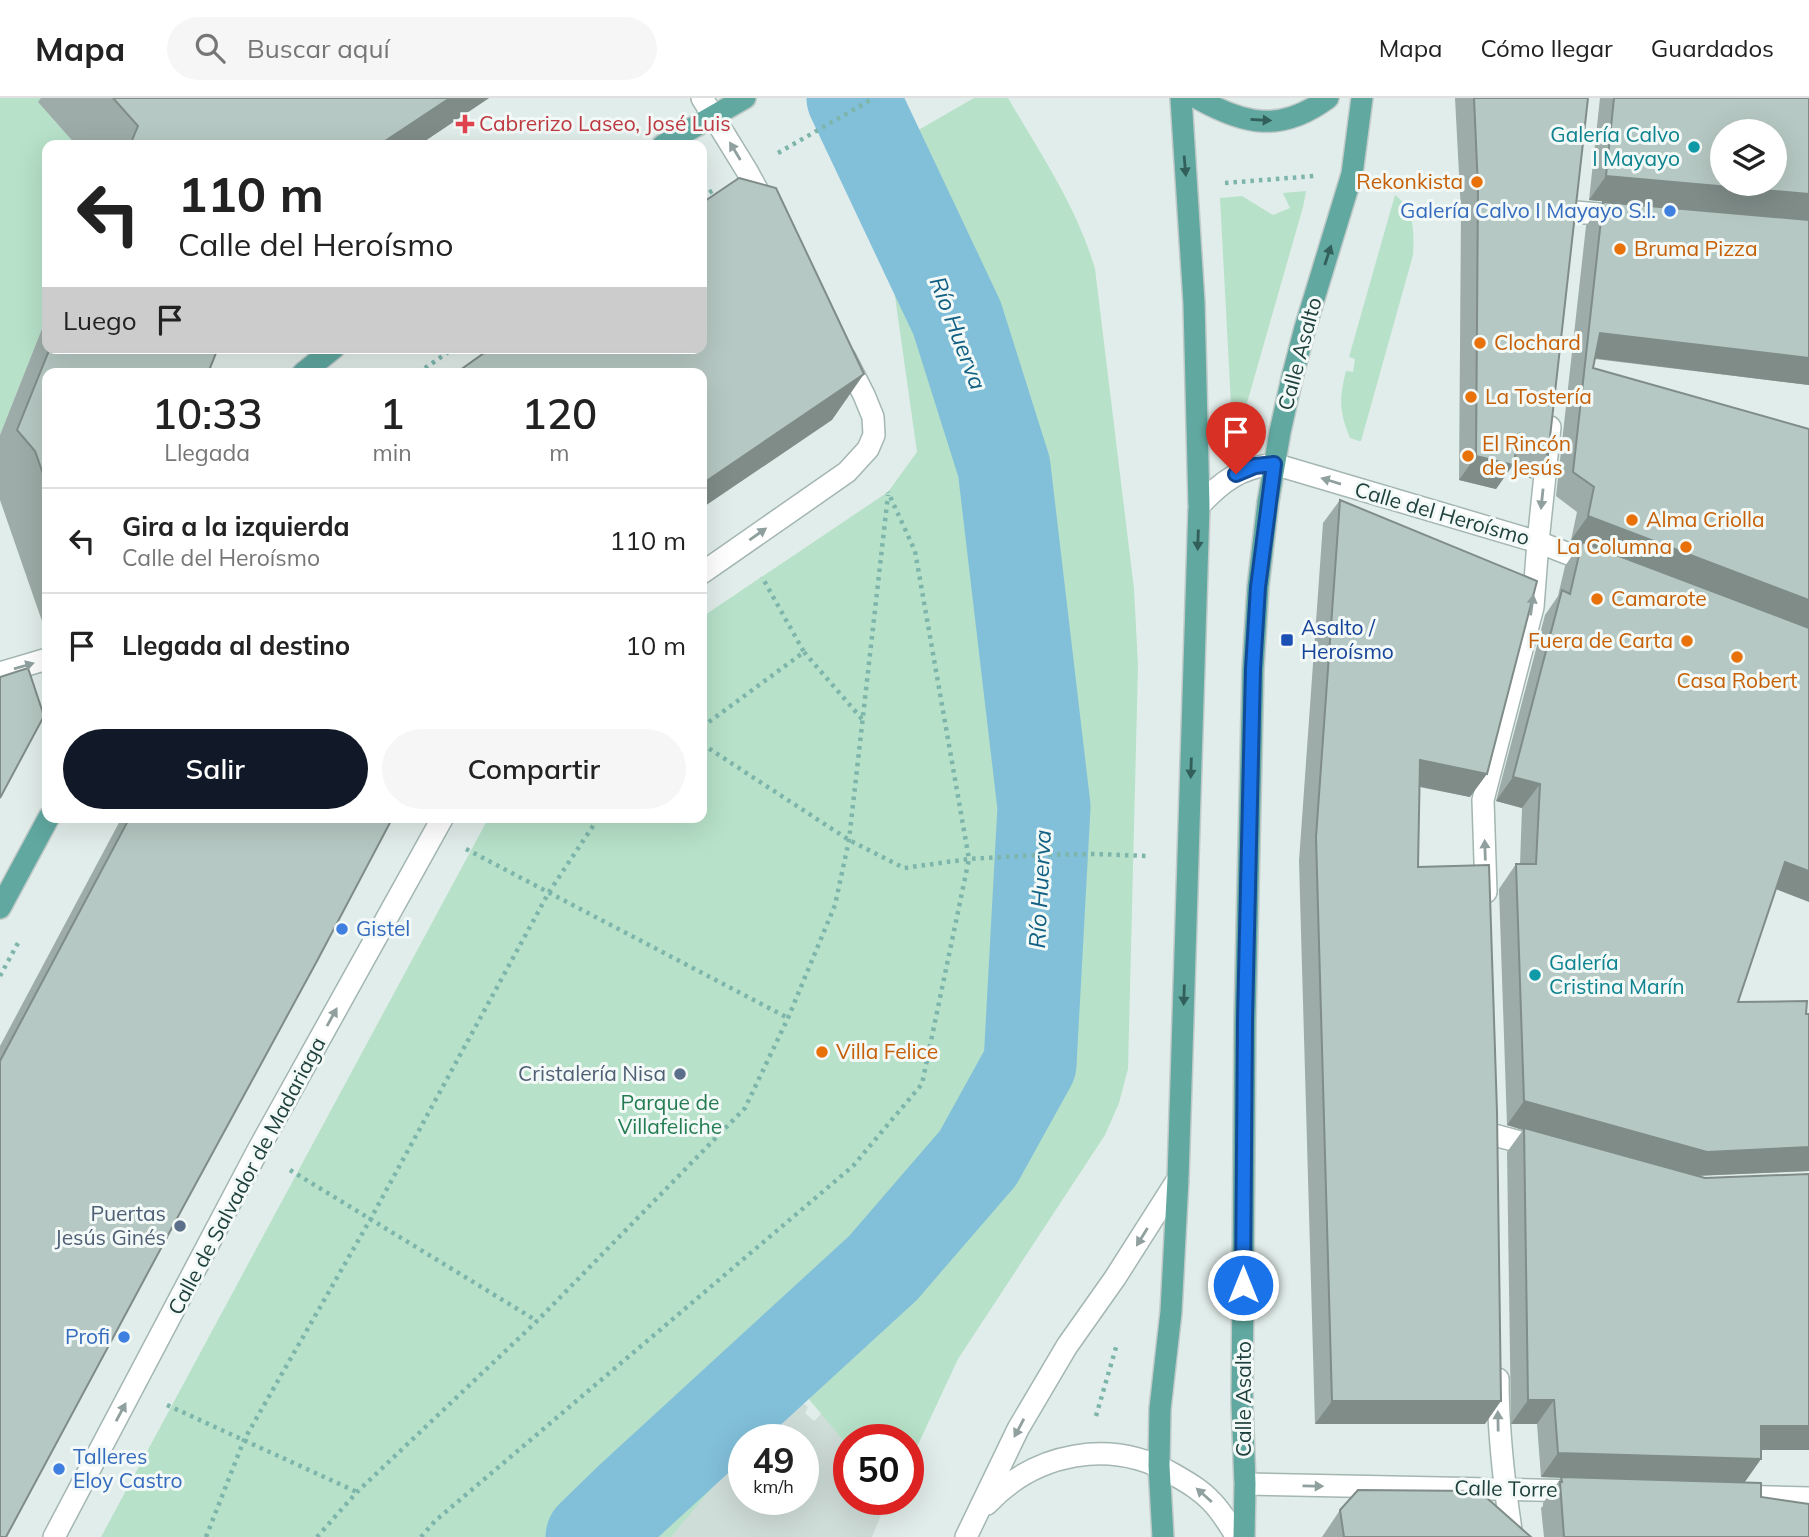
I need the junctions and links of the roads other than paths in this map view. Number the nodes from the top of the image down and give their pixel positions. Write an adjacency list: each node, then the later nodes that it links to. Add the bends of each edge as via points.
1 (1181, 98): 16 (main road, one-way to 16, via 1194,303)
2 (1197, 98): 3 (main road, one-way to 3, via 1257,121 1302,115)
3 (1328, 98)
4 (1362, 98): 15 (main road, Calle Asalto, one-way to 4, via 1292,378 1352,174)
5 (742, 99): 6 (main road)
6 (708, 107): 7 (main road); 10 (street, one-way to 6)
7 (669, 140)
8 (1577, 187): 9 (street, via 1574,219)
9 (1645, 218)
10 (773, 219)
11 (834, 336): 18 (street, one-way to 11, via 847,472 868,449 874,435 873,417)
12 (327, 354): 13 (main road)
13 (309, 368)
14 (1553, 401): 17 (street, one-way to 17)
15 (1274, 464): 16 (street, via 1236,474); 17 (street, Calle del Heroísmo, one-way to 15); 31 (main road, Calle Asalto, via 1253,669 1245,1020)
16 (1199, 506): 28 (main road, one-way to 28)
17 (1538, 542): 19 (street, Calle del Heroísmo); 25 (street, one-way to 17, via 1483,800 1533,607)
18 (707, 570)
19 (1618, 573)
20 (42, 660): 21 (street, one-way to 20)
21 (0, 673)
22 (47, 823): 24 (main road)
23 (438, 825): 37 (street, Calle de Salvador de Madariaga, one-way to 23, via 258,1150)
24 (0, 908)
25 (1487, 912)
26 (1559, 1153): 27 (street, via 1494,1128)
27 (1494, 1162)
28 (1178, 1179): 30 (main road); 36 (street, one-way to 36, via 1067,1346 1018,1429)
29 (1497, 1364): 32 (street, one-way to 29)
30 (1159, 1466): 36 (street, via 1114,1454 1055,1460 1015,1479); 39 (main road); 40 (street, one-way to 30, via 1212,1501)
31 (1245, 1484): 32 (street, Calle Torre, one-way to 32); 41 (main road, Calle Asalto)
32 (1504, 1489): 33 (street, Calle Torre); 42 (street)
33 (1601, 1492)
34 (1712, 1495): 35 (street)
35 (1809, 1498)
36 (977, 1515): 38 (street)
37 (54, 1537)
38 (966, 1537)
39 (1164, 1537)
40 (1237, 1537)
41 (1244, 1537)
42 (1512, 1537)

